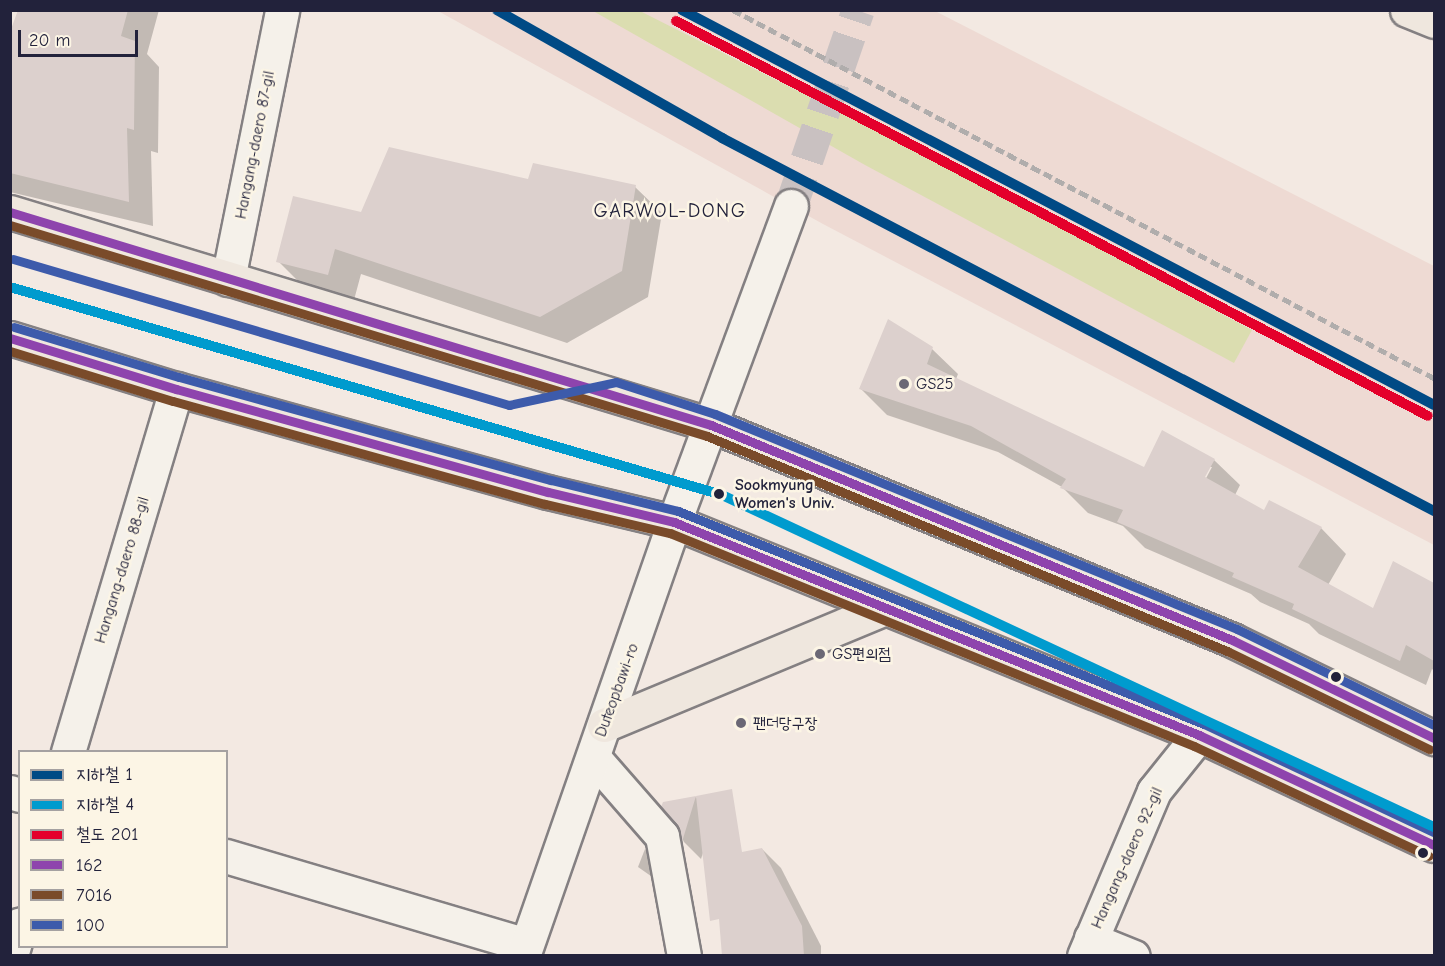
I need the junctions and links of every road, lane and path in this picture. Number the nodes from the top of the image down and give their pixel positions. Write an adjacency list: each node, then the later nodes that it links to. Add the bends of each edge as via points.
1 (282, 10): 6 (street, Hangang-daero 87-gil)
2 (1407, 10): 3 (main road)
3 (1434, 21)
4 (791, 206): 9 (street, Duteopbawi-ro)
5 (10, 212): 6 (main road)
6 (228, 279): 9 (main road)
7 (10, 338): 8 (main road)
8 (176, 390): 10 (main road, via 548,492); 15 (street, Hangang-daero 88-gil)
9 (711, 425): 10 (street, Duteopbawi-ro); 14 (main road, via 1232,640)
10 (674, 522): 11 (main road); 12 (street, Duteopbawi-ro)
11 (883, 609): 12 (main road); 13 (main road)
12 (604, 725): 16 (street, Duteopbawi-ro)
13 (1199, 735): 17 (main road); 20 (street, Hangang-daero 92-gil, via 1154,790)
14 (1434, 738)
15 (69, 750)
16 (593, 757): 21 (street, Duteopbawi-ro); 23 (street, via 662,836)
17 (1434, 845)
18 (228, 857): 21 (street)
19 (18, 931): 22 (street)
20 (1087, 947): 24 (street)
21 (524, 950)
22 (11, 956)
23 (684, 956)
24 (1135, 956)

